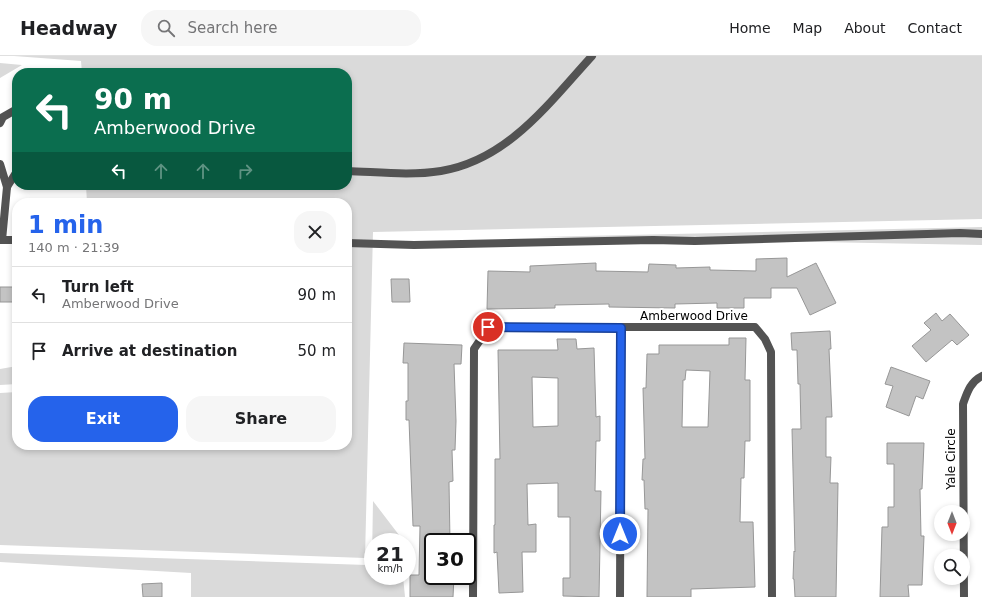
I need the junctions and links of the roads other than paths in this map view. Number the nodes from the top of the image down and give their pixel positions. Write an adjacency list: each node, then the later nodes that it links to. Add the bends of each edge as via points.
1 (592, 56): 5 (street, via 538,116 508,142 488,155 442,171)
2 (12, 112): 3 (street, via 2,117)
3 (0, 123)
4 (0, 164): 7 (street)
5 (352, 171)
6 (12, 179): 7 (street)
7 (7, 187): 9 (street)
8 (982, 234): 11 (street, via 695,242 653,240 414,245)
9 (1, 240): 10 (street)
10 (12, 240)
11 (352, 243)
12 (621, 328): 14 (street, Amberwood Drive, via 488,327 474,349); 15 (street); 16 (street, Amberwood Drive, via 755,327 765,339 771,352)
13 (982, 376): 17 (street, Yale Circle, via 968,389 963,404)
14 (473, 597)
15 (620, 597)
16 (772, 597)
17 (964, 597)

